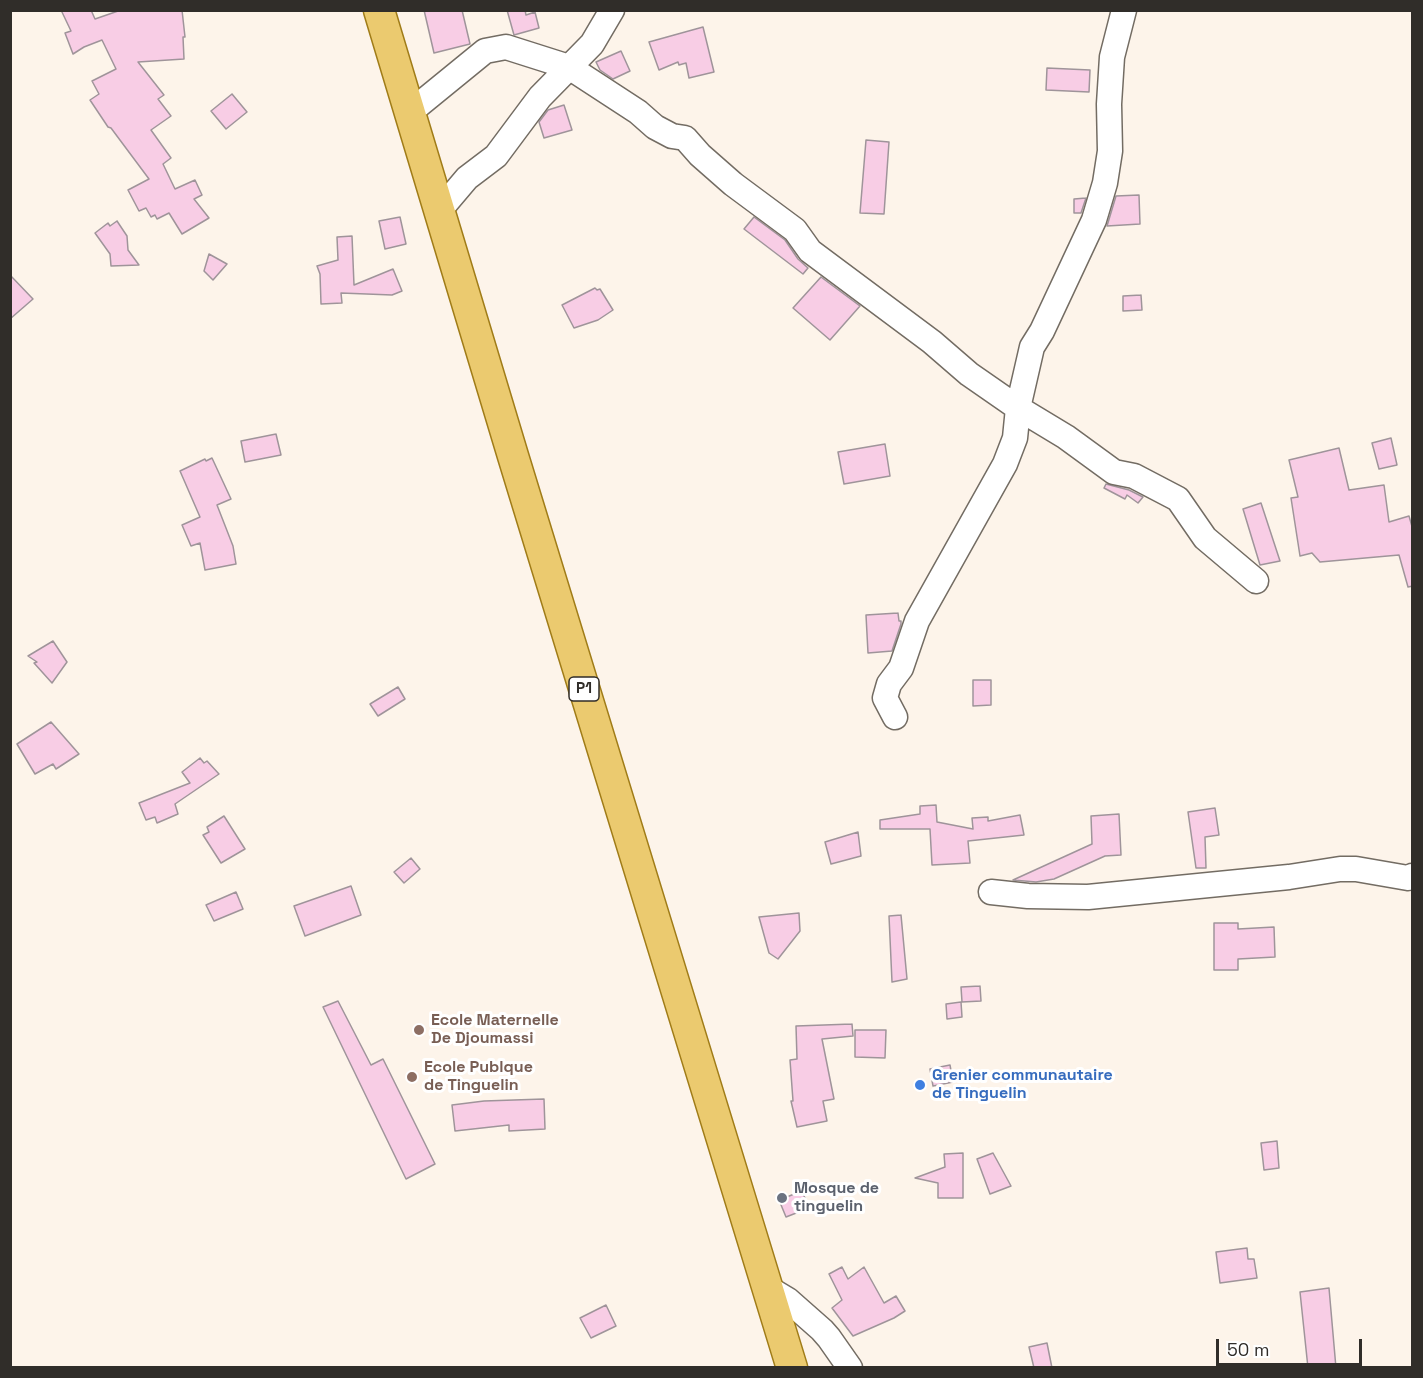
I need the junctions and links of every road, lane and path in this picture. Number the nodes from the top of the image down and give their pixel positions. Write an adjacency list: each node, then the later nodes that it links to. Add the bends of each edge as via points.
1 (379, 10): 5 (main road, P1)
2 (612, 10): 4 (street, via 592,44)
3 (1124, 10): 7 (street, via 1112,57 1110,151 1105,183 1094,220 1032,347)
4 (569, 67): 5 (street, via 506,46 485,51); 6 (street, via 540,97 496,156 467,178); 7 (street, via 655,127 685,138 733,184 795,230 810,250)
5 (409, 113): 6 (main road, P1)
6 (439, 211): 12 (main road, P1)
7 (1018, 408): 8 (street, via 1113,472 1134,476 1178,499 1205,538); 9 (street, via 1015,438 1005,465 917,621 901,668 889,684 885,698)
8 (1256, 581)
9 (895, 717)
10 (1413, 876): 11 (street, via 1340,868 1289,877 1088,897)
11 (991, 892)
12 (768, 1288): 13 (main road, P1); 14 (street, via 789,1300 822,1330)
13 (792, 1368)
14 (850, 1368)

